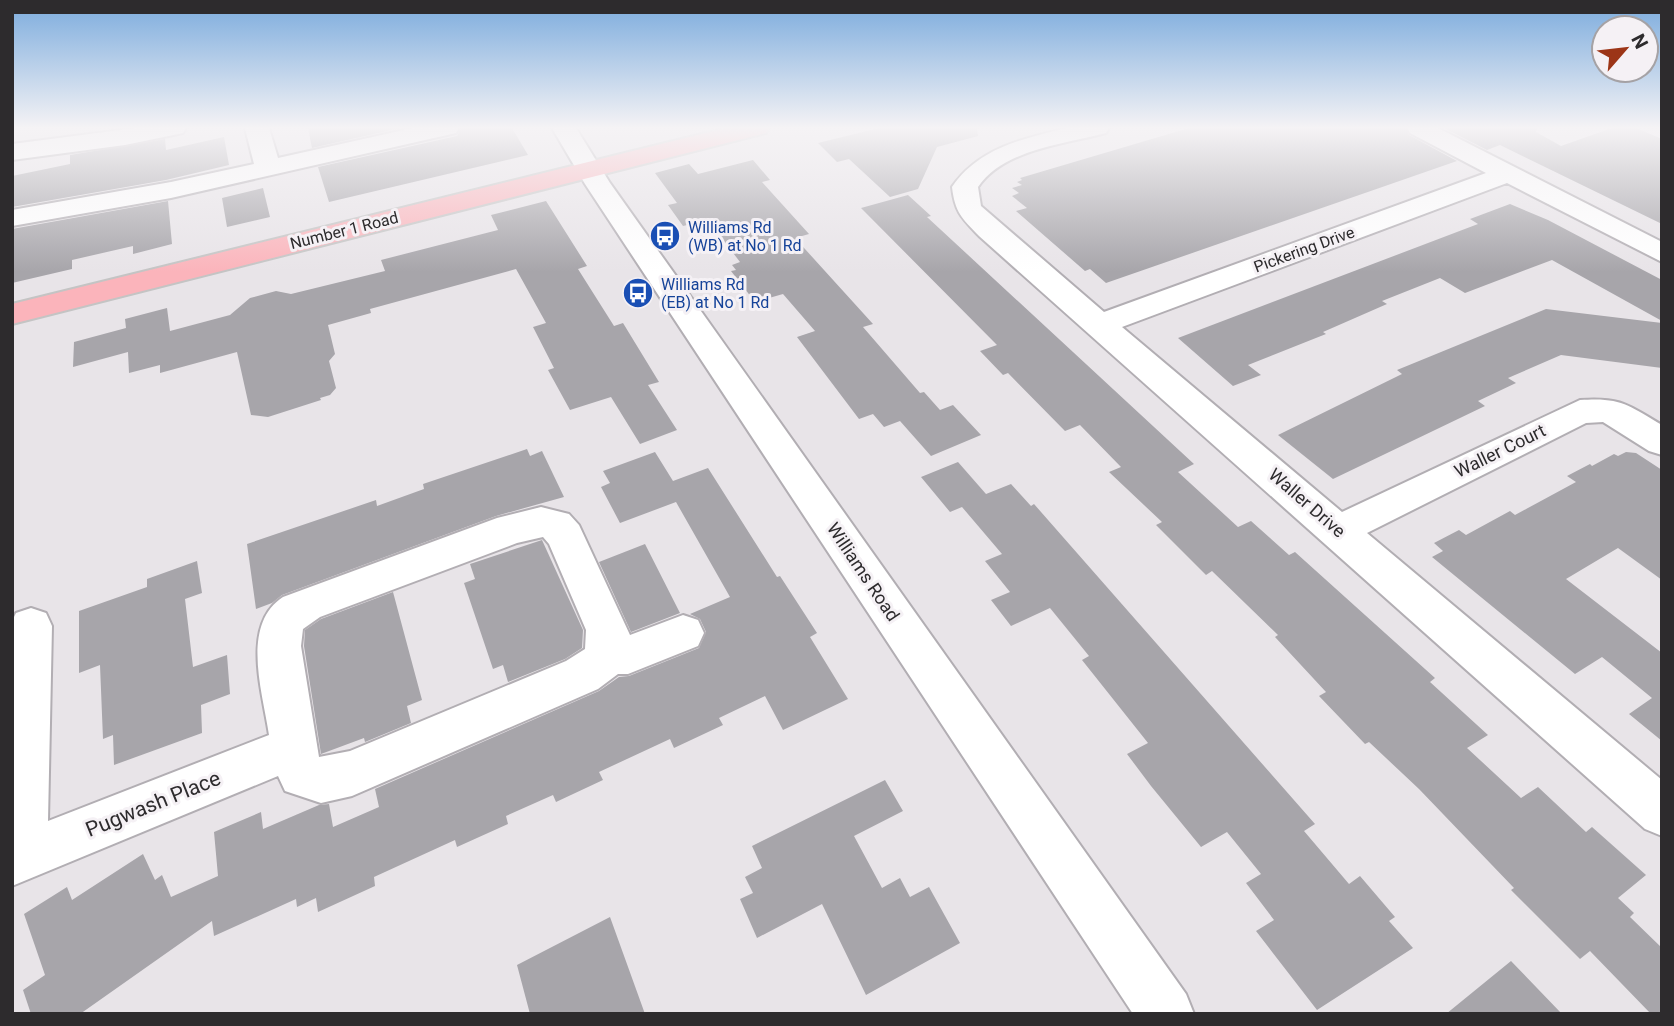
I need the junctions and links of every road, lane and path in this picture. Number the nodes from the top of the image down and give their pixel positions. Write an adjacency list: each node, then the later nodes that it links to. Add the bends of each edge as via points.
1 (232, 176): 7 (street)
2 (563, 176): 9 (main road, Number 1 Road)
3 (595, 176): 19 (street, Williams Road)
4 (973, 176): 10 (street, Waller Drive, via 965,187 965,200 975,216)
5 (1503, 176): 10 (street, Pickering Drive)
6 (1512, 176): 8 (street)
7 (12, 218)
8 (1662, 253)
9 (12, 314)
10 (1100, 324): 12 (street, Waller Drive)
11 (1662, 442): 12 (street, Waller Court, via 1609,410 1580,412)
12 (1339, 530): 17 (street, Waller Drive)
13 (31, 626): 18 (street)
14 (683, 633): 15 (street, via 628,655)
15 (608, 655): 16 (street, via 582,675 331,779 302,775); 16 (street, via 607,630 565,536 549,523 524,524 288,615 280,628 279,646)
16 (294, 747): 18 (street, Pugwash Place)
17 (1662, 812)
18 (17, 859)
19 (1166, 1014)

